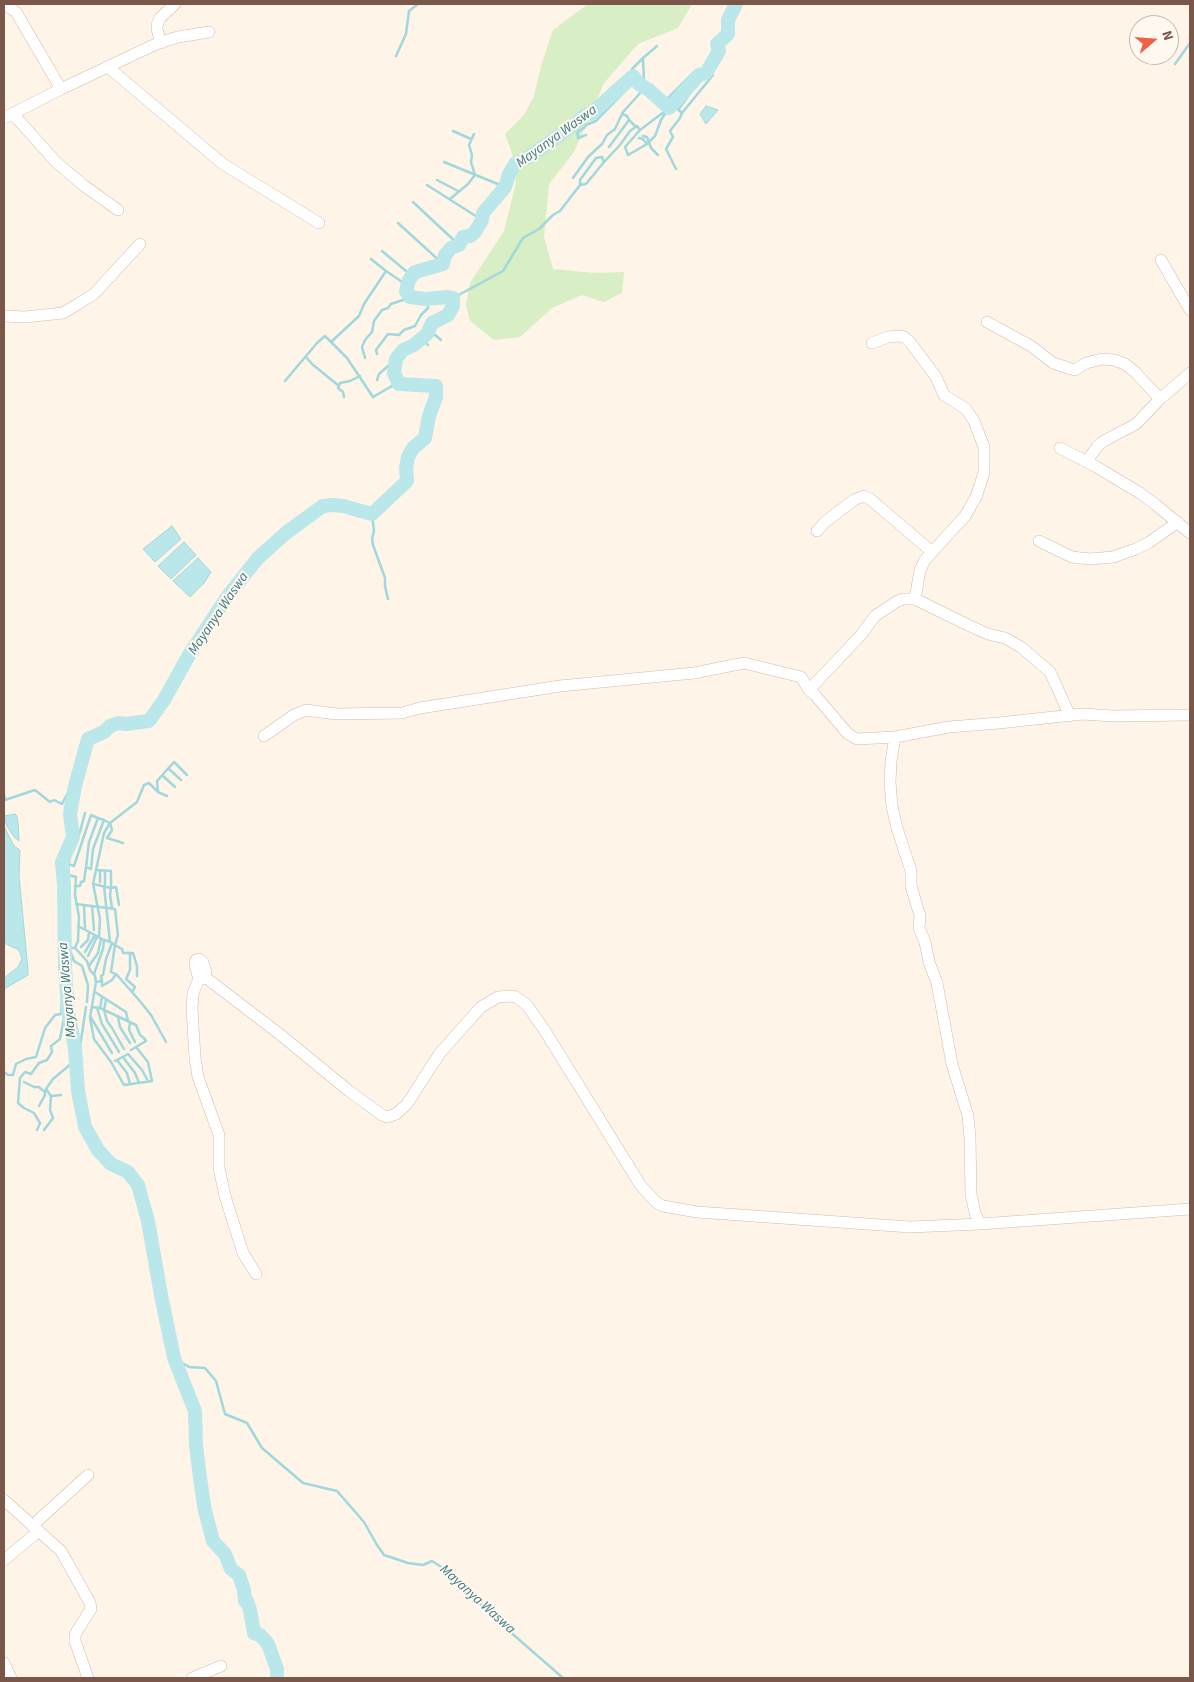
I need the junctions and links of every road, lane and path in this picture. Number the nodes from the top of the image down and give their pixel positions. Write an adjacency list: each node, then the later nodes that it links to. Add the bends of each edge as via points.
1 (4, 4): 6 (street, via 16,12)
2 (175, 4): 4 (street, via 157,25)
3 (209, 32): 4 (street)
4 (161, 43): 5 (street)
5 (108, 67): 6 (street); 9 (street, via 223,164)
6 (61, 89): 7 (street)
7 (8, 116): 8 (street, via 56,162)
8 (118, 210)
9 (319, 222)
10 (140, 244): 13 (street, via 94,294 63,313)
11 (1161, 260): 12 (street)
12 (1190, 310)
13 (4, 316)
14 (986, 322): 17 (street, via 1031,346 1054,363 1071,369 1102,359 1125,364)
15 (872, 343): 24 (street, via 899,336 910,342 936,377 944,395 966,409 982,441 984,473 976,497 965,516)
16 (1190, 373): 17 (street)
17 (1160, 399): 19 (street, via 1136,424 1102,442)
18 (1060, 448): 19 (street)
19 (1087, 461): 20 (street, via 1140,493)
20 (1178, 522): 22 (street); 23 (street, via 1136,550 1112,557 1090,559 1072,556)
21 (817, 531): 24 (street, via 854,500 864,496)
22 (1190, 533)
23 (1039, 541)
24 (931, 552): 25 (street, via 920,570)
25 (915, 599): 26 (street, via 903,599 875,616); 28 (street, via 1021,647 1050,672)
26 (809, 690): 29 (street, via 801,677 744,663 694,672 560,686 402,713 336,714 306,710); 30 (street, via 848,734 857,738)
27 (1190, 715): 28 (street)
28 (1070, 716): 30 (street, via 949,727)
29 (264, 736)
30 (895, 737): 32 (street, via 890,782 892,806 920,916 919,928 937,983 952,1064 968,1116 971,1194)
31 (1190, 1210): 32 (street)
32 (980, 1224): 33 (street, via 910,1227 697,1212 663,1206 641,1186 546,1031 527,1004 516,997 498,997 482,1007 440,1053 407,1104 387,1117 202,978 193,993 192,1009 198,1076 219,1135 219,1168 225,1196 243,1253)
33 (256, 1274)
34 (88, 1475): 36 (street)
35 (4, 1500): 36 (street)
36 (36, 1529): 37 (street); 41 (street, via 61,1551 91,1606 75,1636)
37 (4, 1560)
38 (4, 1663): 40 (street)
39 (220, 1666): 42 (street)
40 (11, 1678)
41 (88, 1678)
42 (192, 1678)

